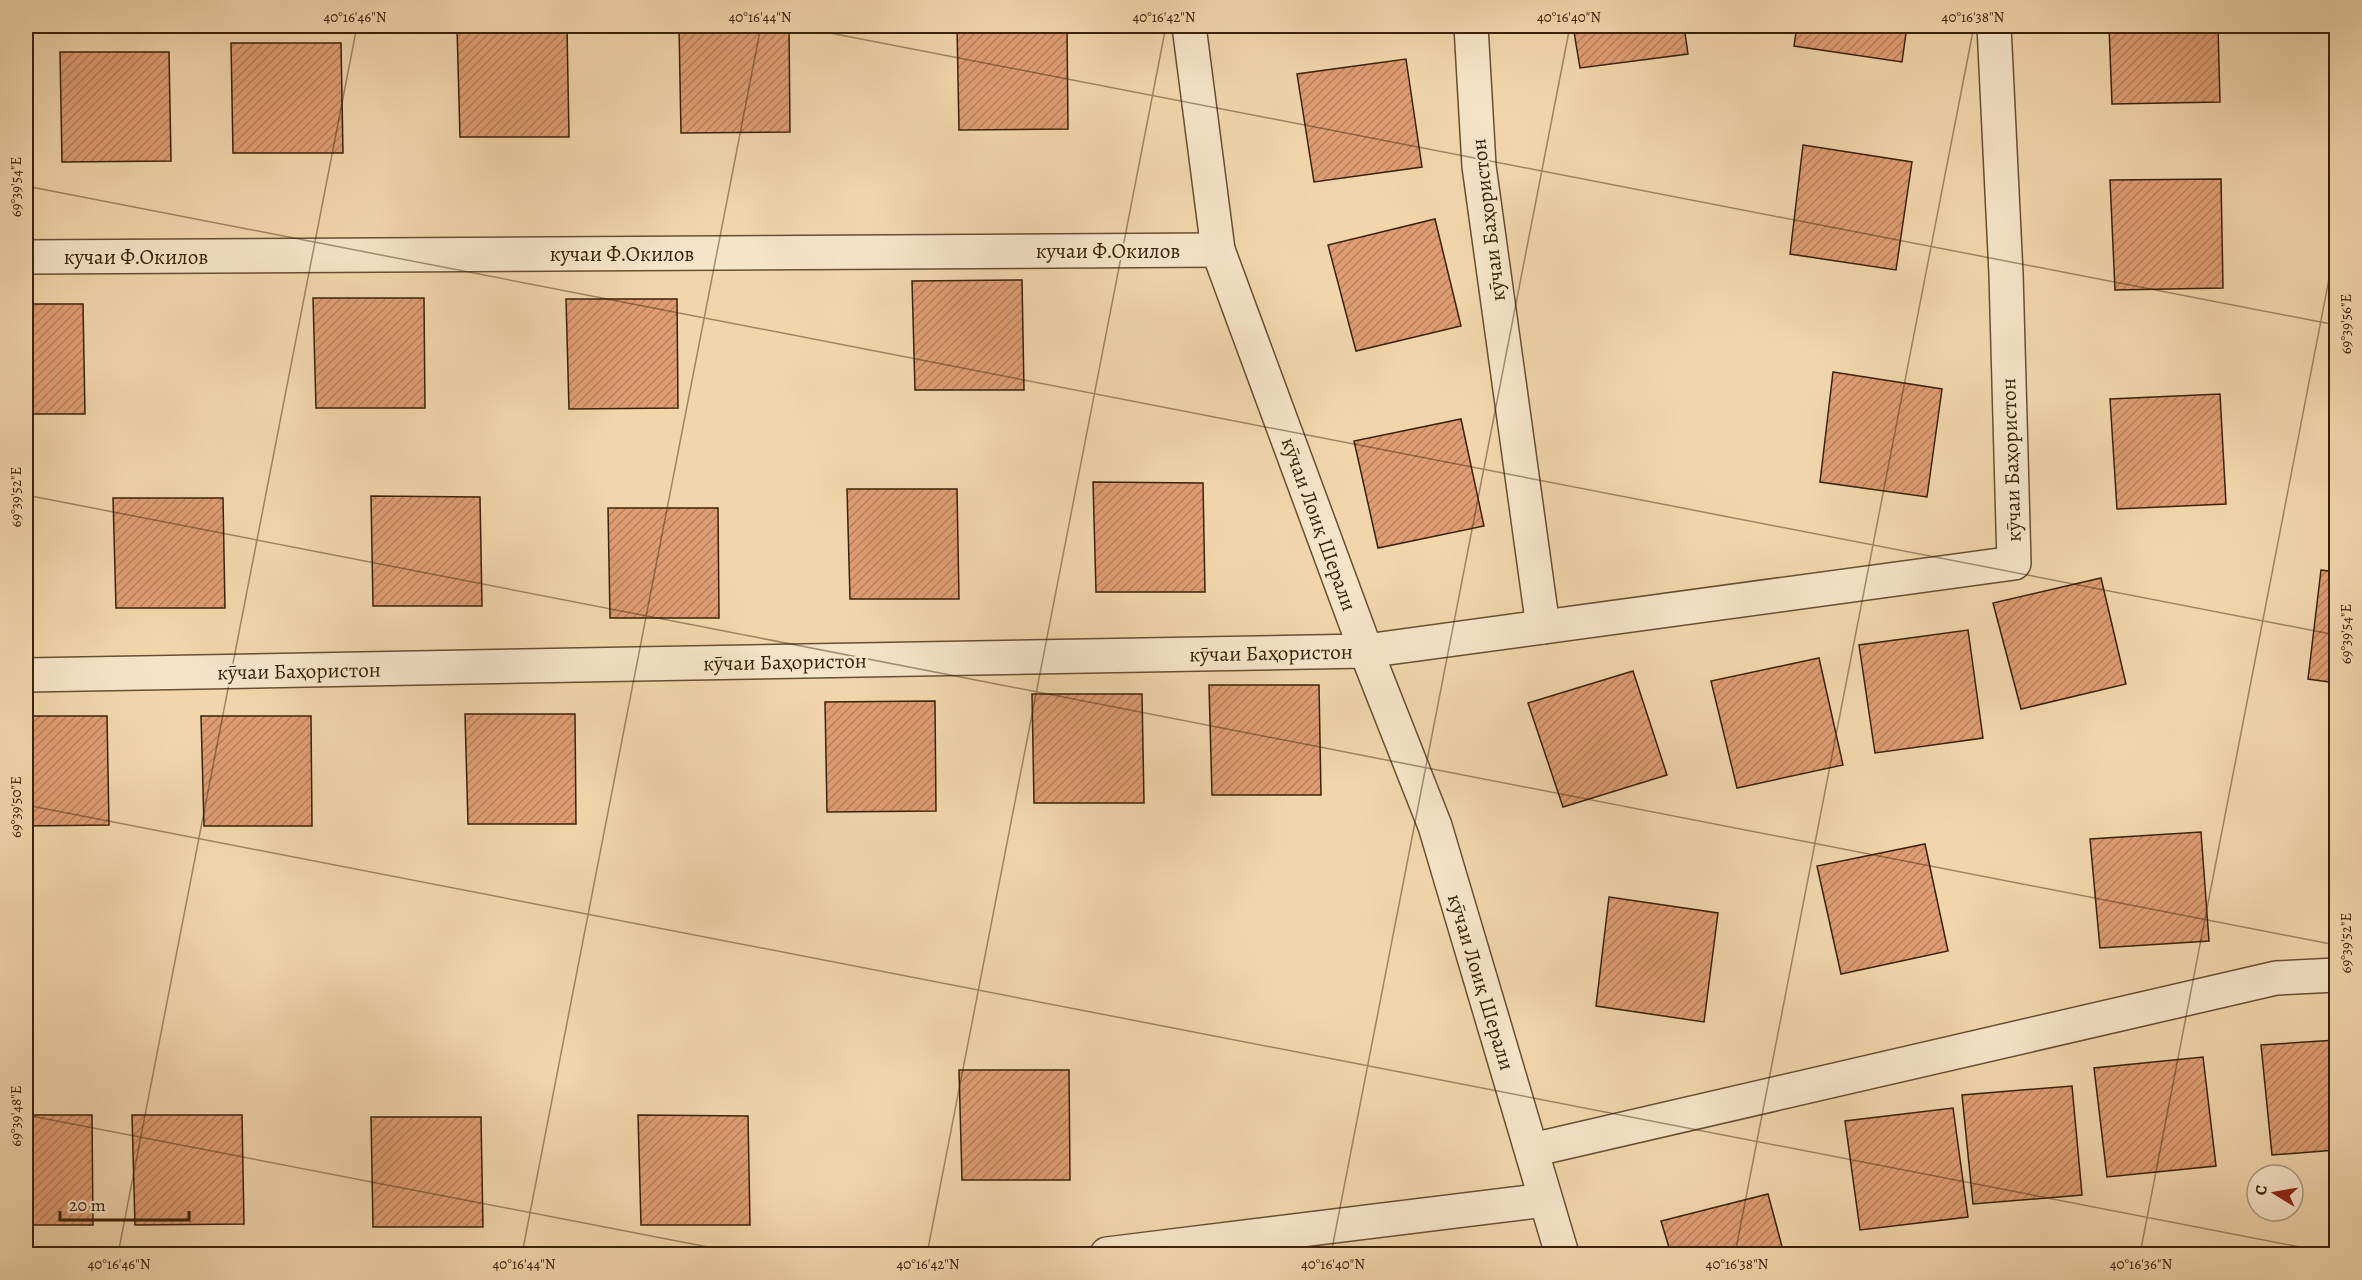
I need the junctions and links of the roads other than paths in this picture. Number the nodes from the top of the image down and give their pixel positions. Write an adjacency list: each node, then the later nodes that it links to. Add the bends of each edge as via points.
1 (1189, 26): 4 (street, кӯчаи Лоиқ Шерали)
2 (1472, 26): 6 (street, кӯчаи Баҳористон, via 1479,165)
3 (1994, 26): 6 (street, кӯчаи Баҳористон, via 2006,274 2013,563)
4 (1218, 250): 5 (street, кучаи Ф.Окилов); 7 (street, кӯчаи Лоиқ Шерали)
5 (26, 257)
6 (1542, 627): 7 (street, кӯчаи Баҳористон)
7 (1366, 651): 8 (street, кӯчаи Баҳористон); 10 (street, кӯчаи Лоиқ Шерали, via 1435,826)
8 (26, 675)
9 (2337, 975): 10 (street, via 2276,978)
10 (1532, 1150): 11 (street, кӯчаи Лоиқ Шерали)
11 (1545, 1200): 12 (street); 13 (street, кӯчаи Лоиқ Шерали)
12 (1107, 1254)
13 (1562, 1254)

